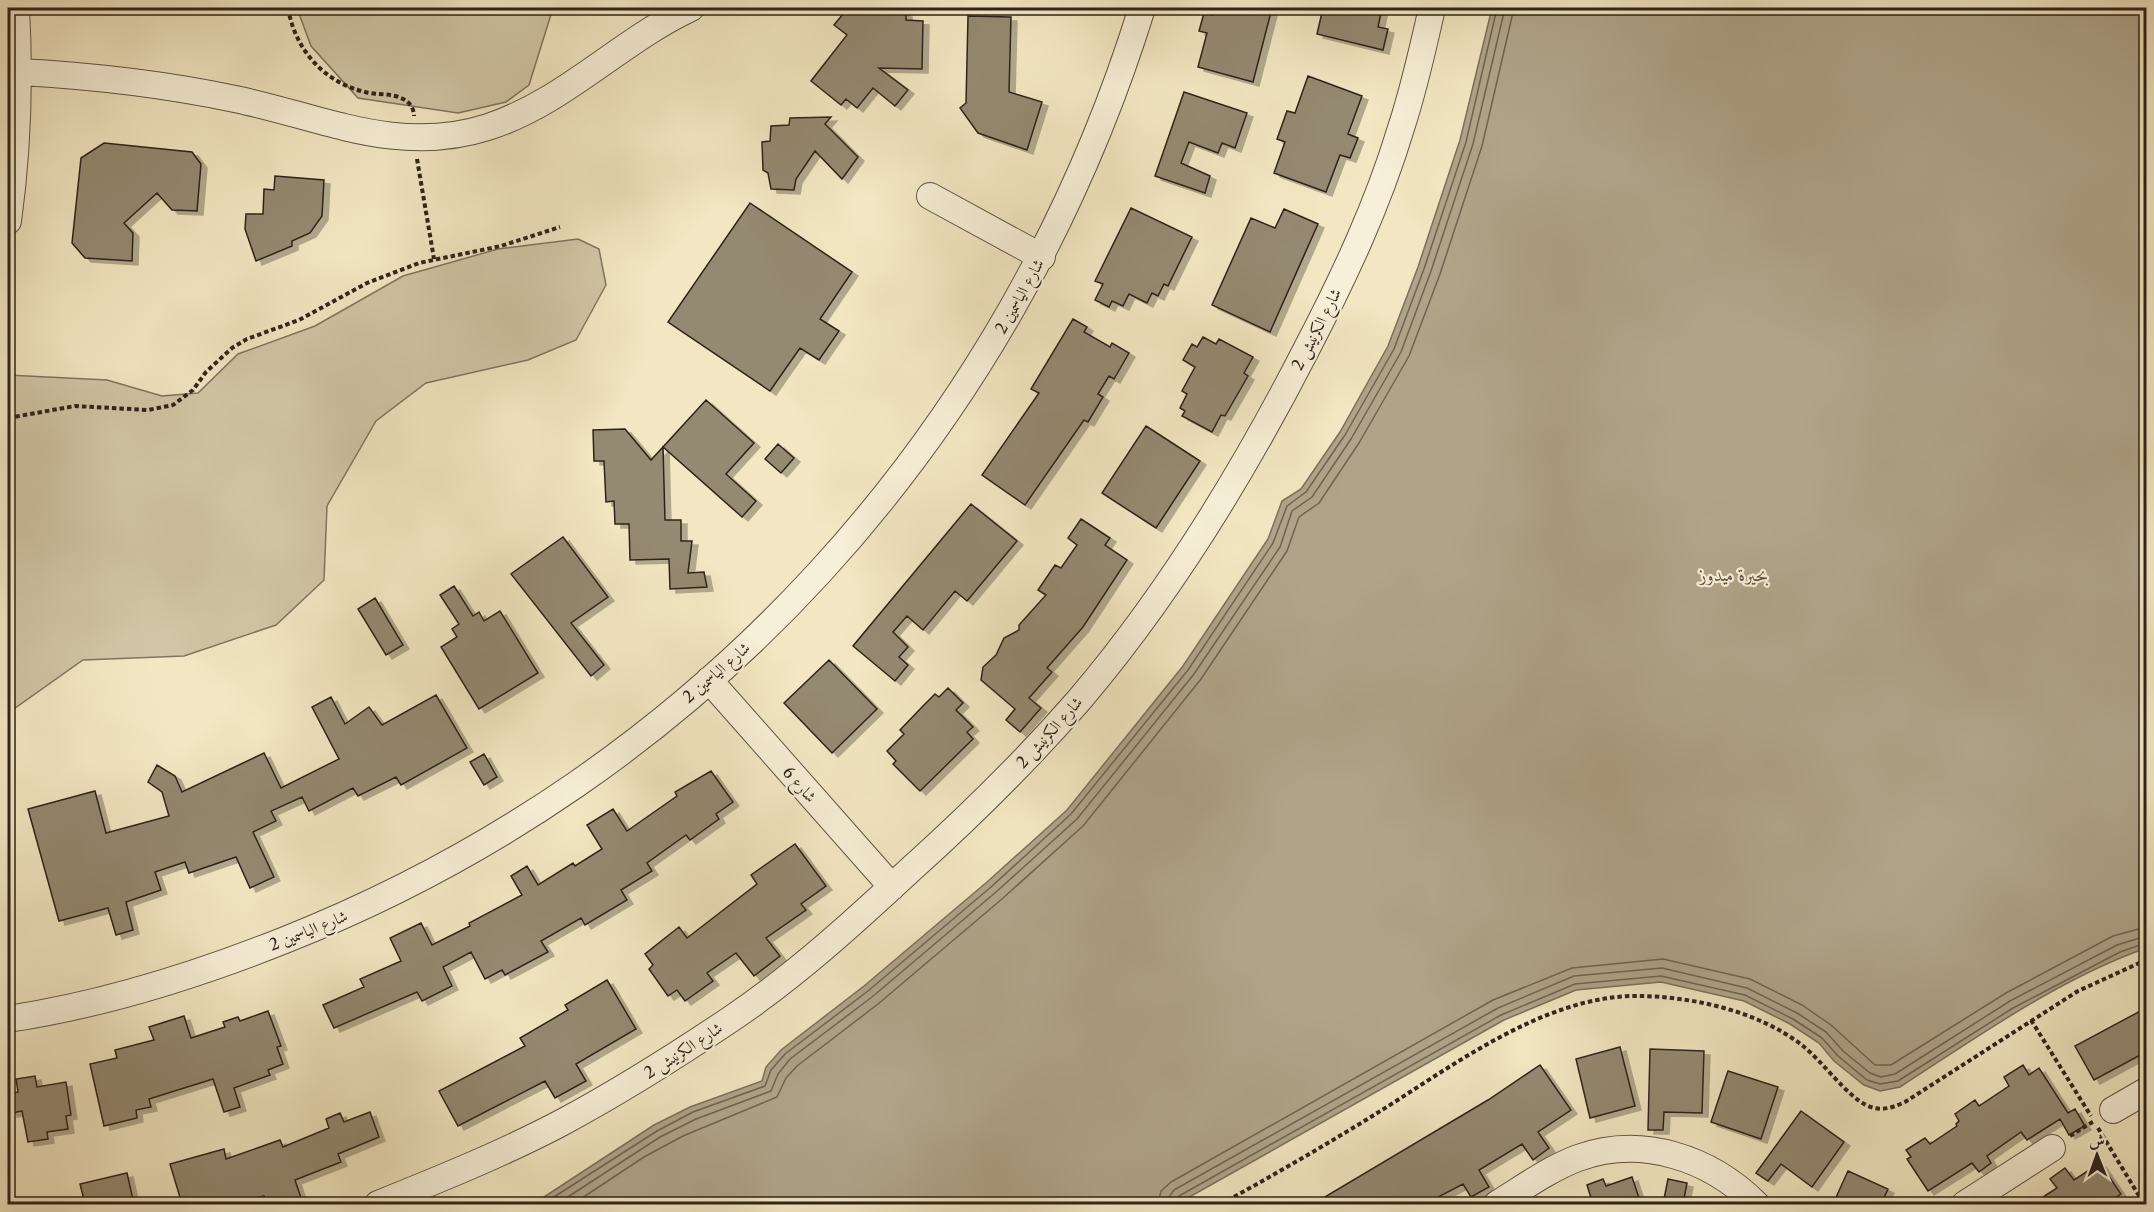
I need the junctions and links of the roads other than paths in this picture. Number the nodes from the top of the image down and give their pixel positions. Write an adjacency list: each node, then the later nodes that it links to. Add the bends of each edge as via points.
1 (16, 8): 5 (street)
2 (691, 8): 5 (street, via 538,105 488,127 453,135 380,136 184,89)
3 (1142, 8): 8 (street, شارع الياسمين 2, via 1087,160)
4 (1432, 8): 10 (street, شارع الكرنيش 2, via 1401,132 1373,205 1316,332 1242,468 1169,581 1082,696 984,803)
5 (20, 72): 7 (street, via 16,162)
6 (930, 196): 8 (street)
7 (8, 220)
8 (1041, 257): 9 (street, شارع الياسمين 2, via 988,351 928,441 861,527 789,607)
9 (709, 680): 10 (street, شارع 6); 11 (street, شارع الياسمين 2, via 623,751 532,814 436,871 336,919 233,960 126,993)
10 (892, 887): 15 (street, شارع الكرنيش 2, via 816,955 734,1017 649,1072 560,1123)
11 (8, 1019)
12 (2146, 1091): 13 (street)
13 (2103, 1116)
14 (2052, 1148): 18 (street)
15 (378, 1204)
16 (1497, 1204): 17 (street, via 1578,1158 1612,1150 1646,1149 1711,1168)
17 (1756, 1204)
18 (1965, 1204)

